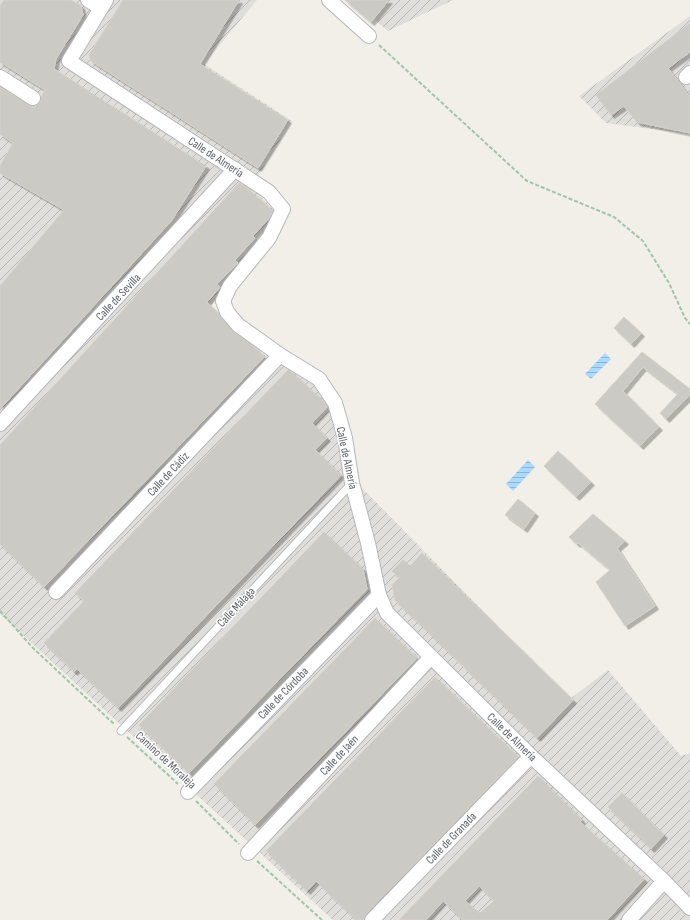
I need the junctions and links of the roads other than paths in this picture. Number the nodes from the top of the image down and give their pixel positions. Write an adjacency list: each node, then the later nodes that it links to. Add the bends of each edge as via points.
1 (88, 0): 3 (street)
2 (329, 0): 4 (street)
3 (103, 4): 7 (street, Calle de Almería, via 69,61)
4 (368, 36)
5 (0, 77): 6 (street)
6 (33, 98)
7 (235, 169): 8 (street, Calle de Almería, via 269,192 283,209 270,238 230,286 223,301 227,312 238,324); 9 (street, Calle de Sevilla)
8 (280, 355): 10 (street, Calle de Almería, via 319,379 335,404); 11 (street, Calle de Cádiz)
9 (0, 424)
10 (352, 483): 12 (street, Calle de Almería); 14 (lane, Calle Málaga)
11 (56, 592)
12 (379, 595): 13 (street, Calle de Almería, via 387,613); 16 (street, Calle de Córdoba)
13 (431, 657): 15 (street, Calle de Almería); 17 (street, Calle de Jaén)
14 (121, 731)
15 (531, 756): 18 (street, Calle de Almería); 20 (street, Calle de Granada)
16 (188, 792)
17 (248, 853)
18 (664, 881): 19 (street, Calle de Almería); 21 (street)
19 (690, 908)
20 (372, 920)
21 (629, 920)

